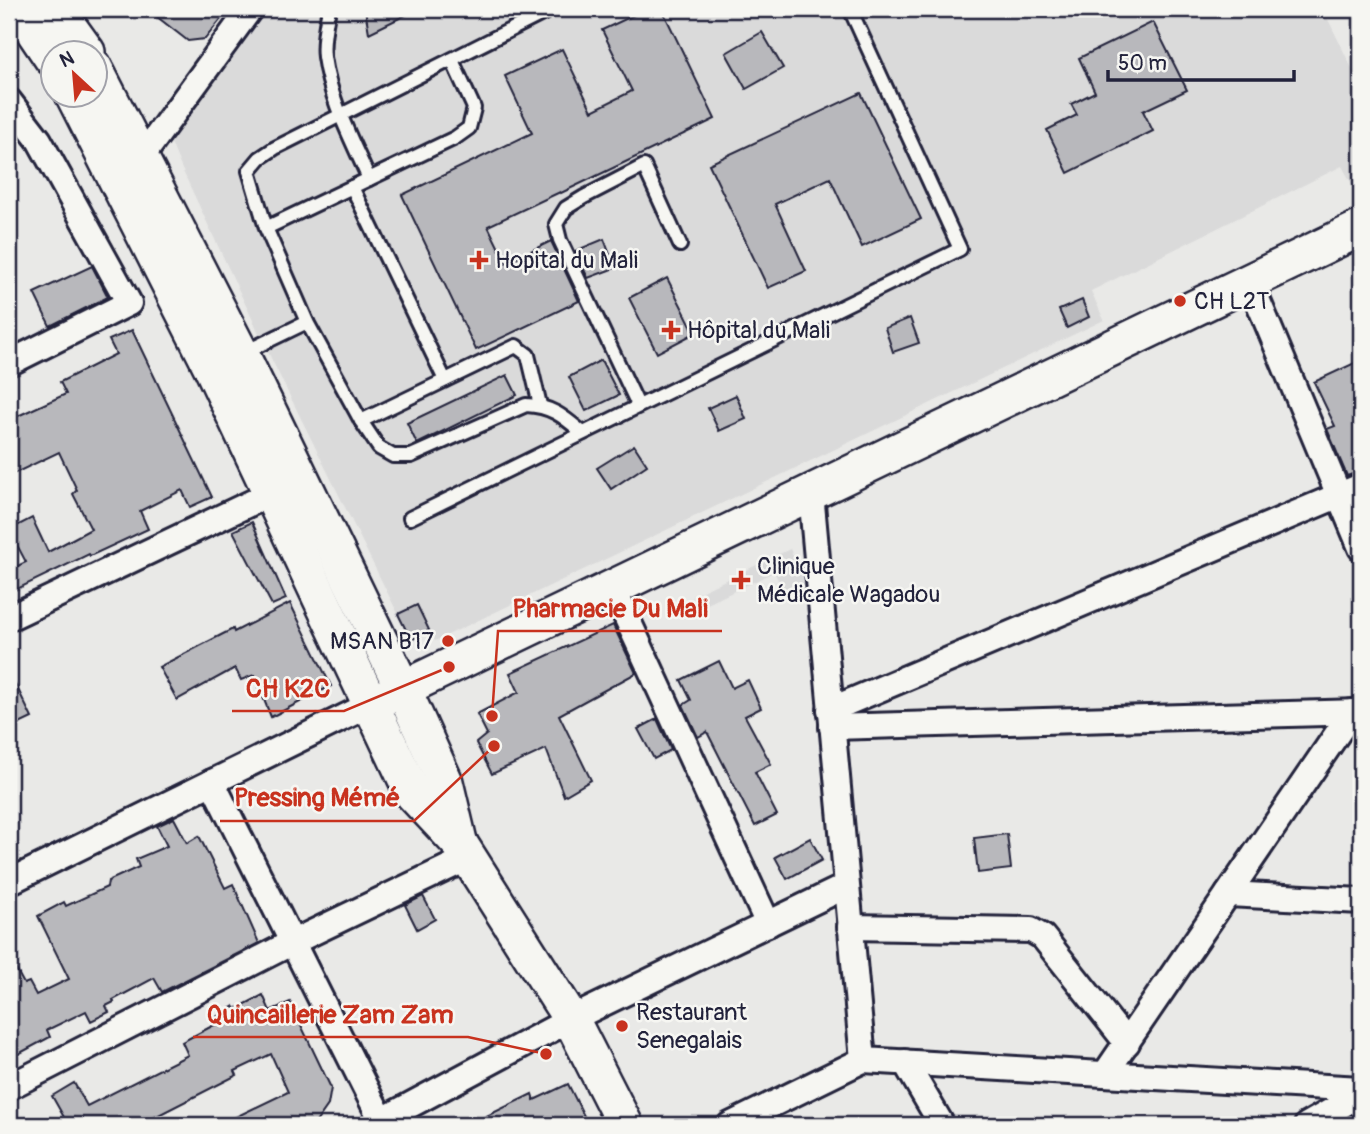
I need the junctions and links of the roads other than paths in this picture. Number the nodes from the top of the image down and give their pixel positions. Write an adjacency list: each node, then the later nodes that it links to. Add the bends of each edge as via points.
1 (19, 9): 7 (street)
2 (56, 9): 8 (street)
3 (250, 9): 14 (street)
4 (330, 9): 13 (lane, via 324,55)
5 (552, 9): 9 (lane)
6 (849, 9): 26 (lane, via 960,249)
7 (39, 38)
8 (77, 38)
9 (452, 60): 13 (lane); 15 (lane, via 474,108 470,128)
10 (108, 94): 14 (street)
11 (81, 108): 22 (street)
12 (12, 110): 23 (street, via 39,140 129,303)
13 (342, 116): 15 (lane); 17 (lane, via 275,148 249,170)
14 (141, 158): 22 (street)
15 (369, 179): 16 (lane)
16 (352, 187): 17 (lane); 24 (lane)
17 (266, 228): 21 (lane)
18 (1361, 228): 20 (street)
19 (680, 245): 26 (lane, via 644,166 566,208 556,224)
20 (1250, 282): 29 (street); 31 (street)
21 (307, 322): 22 (lane); 27 (lane)
22 (226, 361): 30 (street); 36 (street)
23 (9, 363)
24 (445, 380): 25 (lane, via 516,346 528,355); 27 (lane)
25 (540, 405): 27 (lane, via 526,405 411,456 393,456 379,448); 28 (lane)
26 (638, 405): 28 (lane)
27 (361, 421)
28 (583, 433): 32 (lane)
29 (1350, 491): 33 (street); 39 (street)
30 (272, 493): 35 (street); 37 (street)
31 (811, 493): 34 (street); 39 (street)
32 (410, 518)
33 (1361, 548)
34 (613, 588): 36 (street); 46 (street)
35 (9, 618)
36 (403, 689): 37 (street); 41 (street, via 445,782)
37 (372, 704): 40 (street); 41 (street, via 414,794)
38 (1357, 712): 39 (street); 44 (street)
39 (831, 718): 43 (street)
40 (212, 782): 42 (street); 48 (street)
41 (464, 851): 48 (street); 49 (street)
42 (9, 882)
43 (846, 886): 46 (street); 47 (street)
44 (1228, 894): 45 (street); 50 (street)
45 (1361, 901)
46 (768, 924): 49 (street)
47 (850, 927): 50 (street, via 1031,930 1044,937); 51 (street)
48 (293, 942): 54 (street); 56 (street)
49 (571, 1019): 56 (street); 57 (street)
50 (1127, 1043): 53 (street)
51 (863, 1060): 52 (street); 58 (street)
52 (905, 1062): 53 (street); 59 (street)
53 (1105, 1074): 55 (street)
54 (9, 1087)
55 (1361, 1091): 60 (street)
56 (379, 1124)
57 (625, 1125)
58 (730, 1125)
59 (942, 1125)
60 (1307, 1125)

